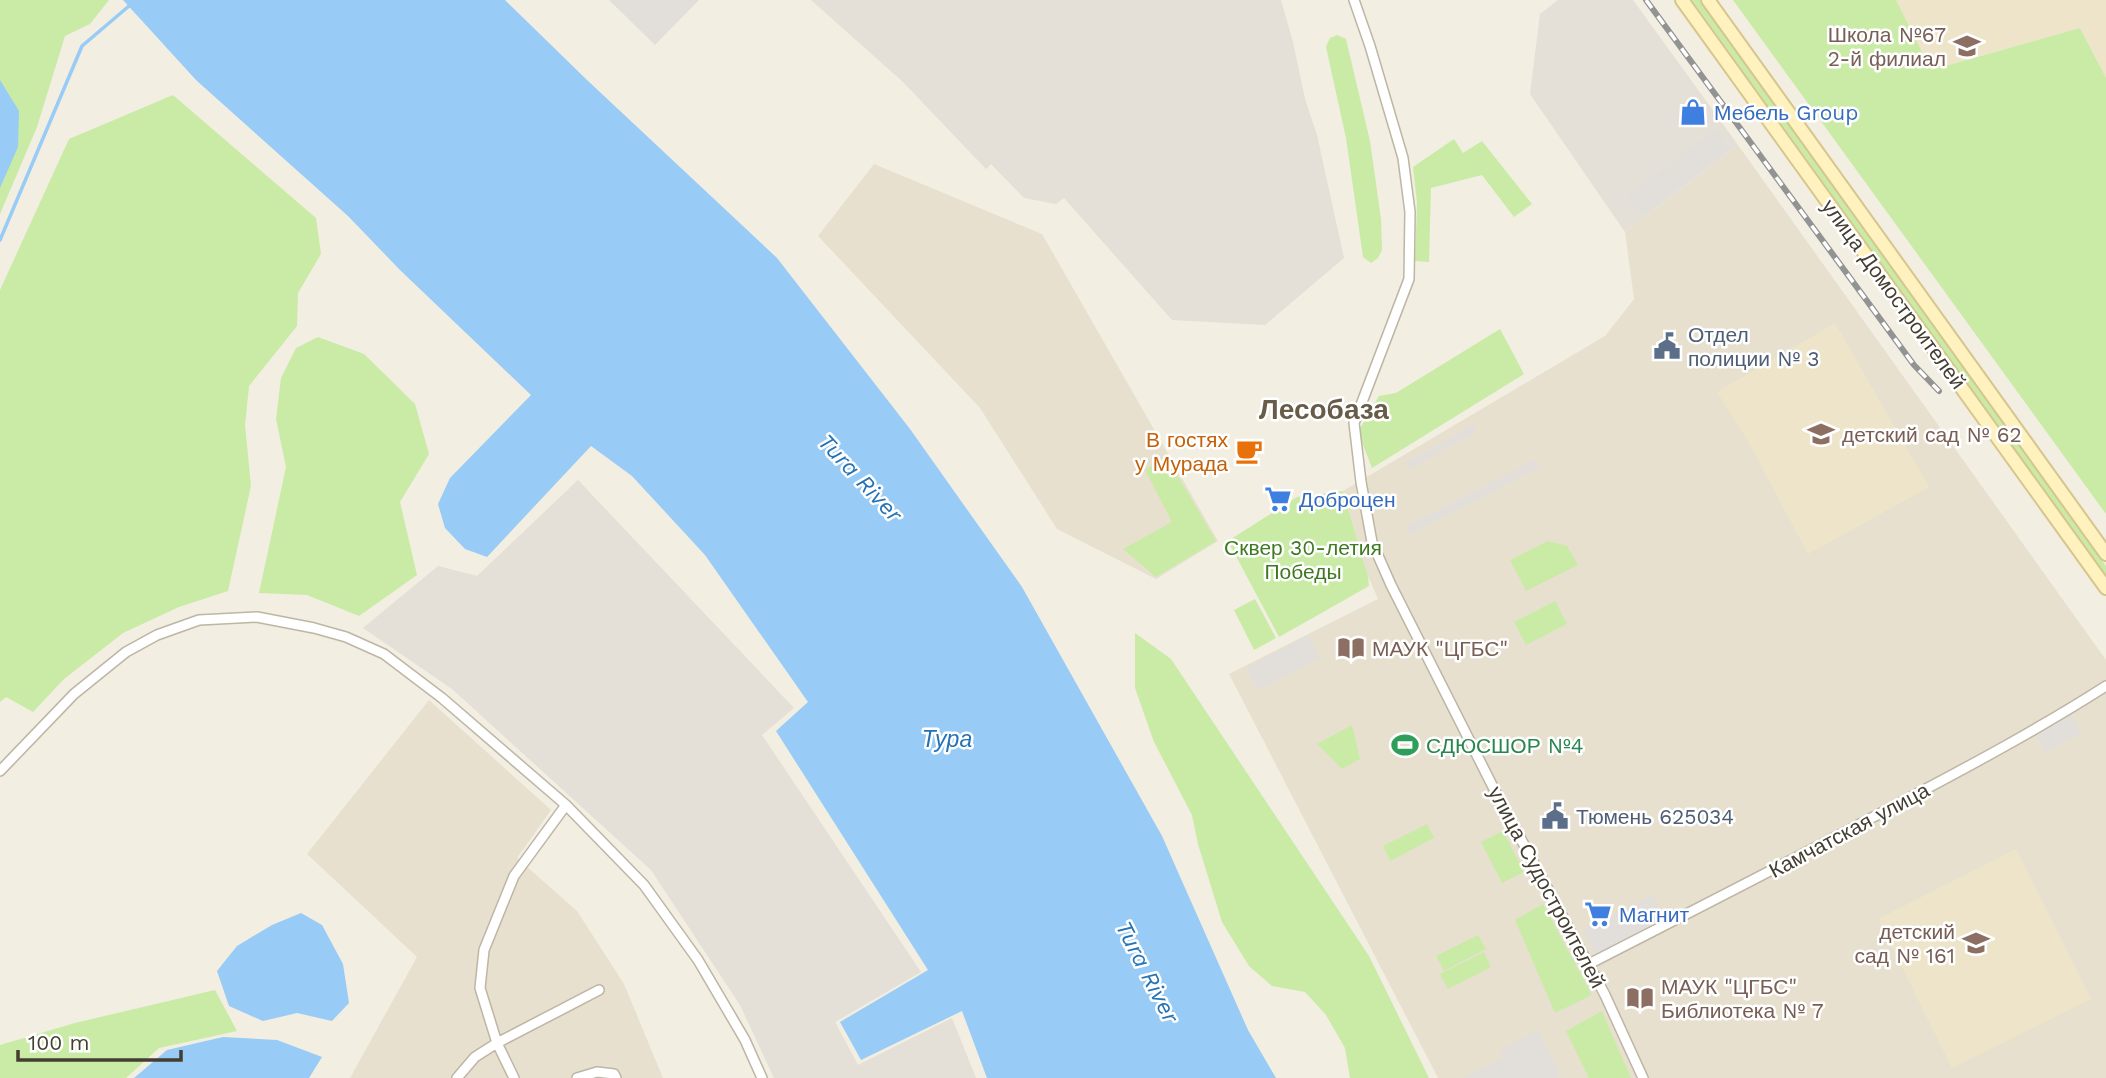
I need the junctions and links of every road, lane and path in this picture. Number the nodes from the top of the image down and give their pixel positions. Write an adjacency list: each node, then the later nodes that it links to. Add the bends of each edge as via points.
1 (1354, 0): 9 (street, улица Судостроителей, via 1403,158 1410,212 1409,279 1354,423 1372,542)
2 (1682, 0): 5 (main road, улица Домостроителей)
3 (1708, 0): 4 (main road, улица Домостроителей)
4 (2106, 554)
5 (2106, 588)
6 (2106, 686): 9 (street, Камчатская улица, via 1983,758)
7 (0, 771): 8 (street, via 74,694 126,652 199,620 257,617 346,637 384,654)
8 (566, 804): 11 (street, via 514,876 484,950 480,988); 16 (street, via 644,886 698,960)
9 (1587, 965): 17 (street, улица Судостроителей)
10 (599, 990): 11 (street)
11 (497, 1042): 13 (street, via 475,1057); 14 (street)
12 (615, 1076): 15 (street, via 597,1072)
13 (457, 1078)
14 (514, 1078)
15 (577, 1078)
16 (762, 1078)
17 (1643, 1078)

